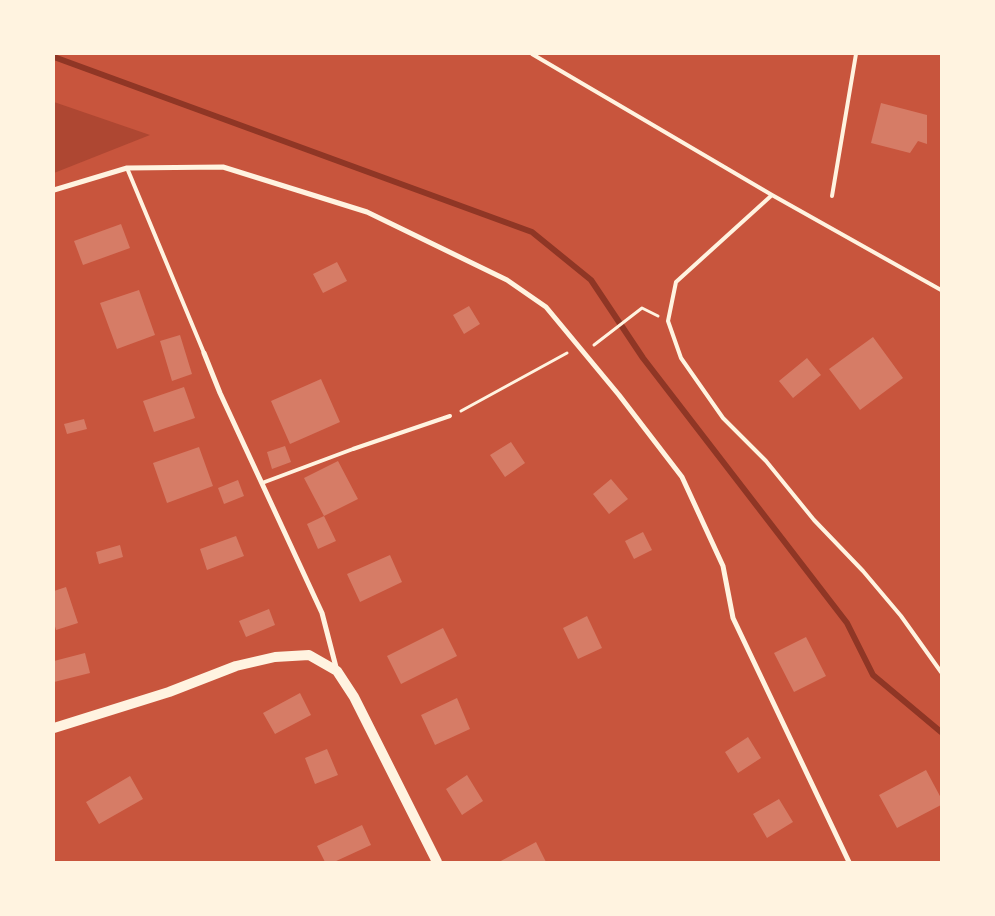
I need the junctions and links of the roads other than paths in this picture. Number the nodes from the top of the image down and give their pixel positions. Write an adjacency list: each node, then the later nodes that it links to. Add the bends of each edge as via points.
1 (532, 54): 5 (lane)
2 (856, 54): 6 (lane)
3 (127, 168): 4 (street); 8 (lane); 15 (street, via 223,167 367,212 507,280 546,307 682,477 723,566 733,618)
4 (54, 190)
5 (772, 195): 7 (lane); 12 (lane, via 676,282 668,321 681,358 723,418 766,460 814,520 863,571 901,616)
6 (832, 196)
7 (941, 290)
8 (204, 353): 10 (street)
9 (450, 416): 10 (lane)
10 (262, 483): 11 (street, via 322,613)
11 (337, 671): 13 (main road, via 309,655 275,658 236,666 169,692); 14 (main road, via 354,697)
12 (941, 672)
13 (54, 728)
14 (437, 862)
15 (849, 862)

